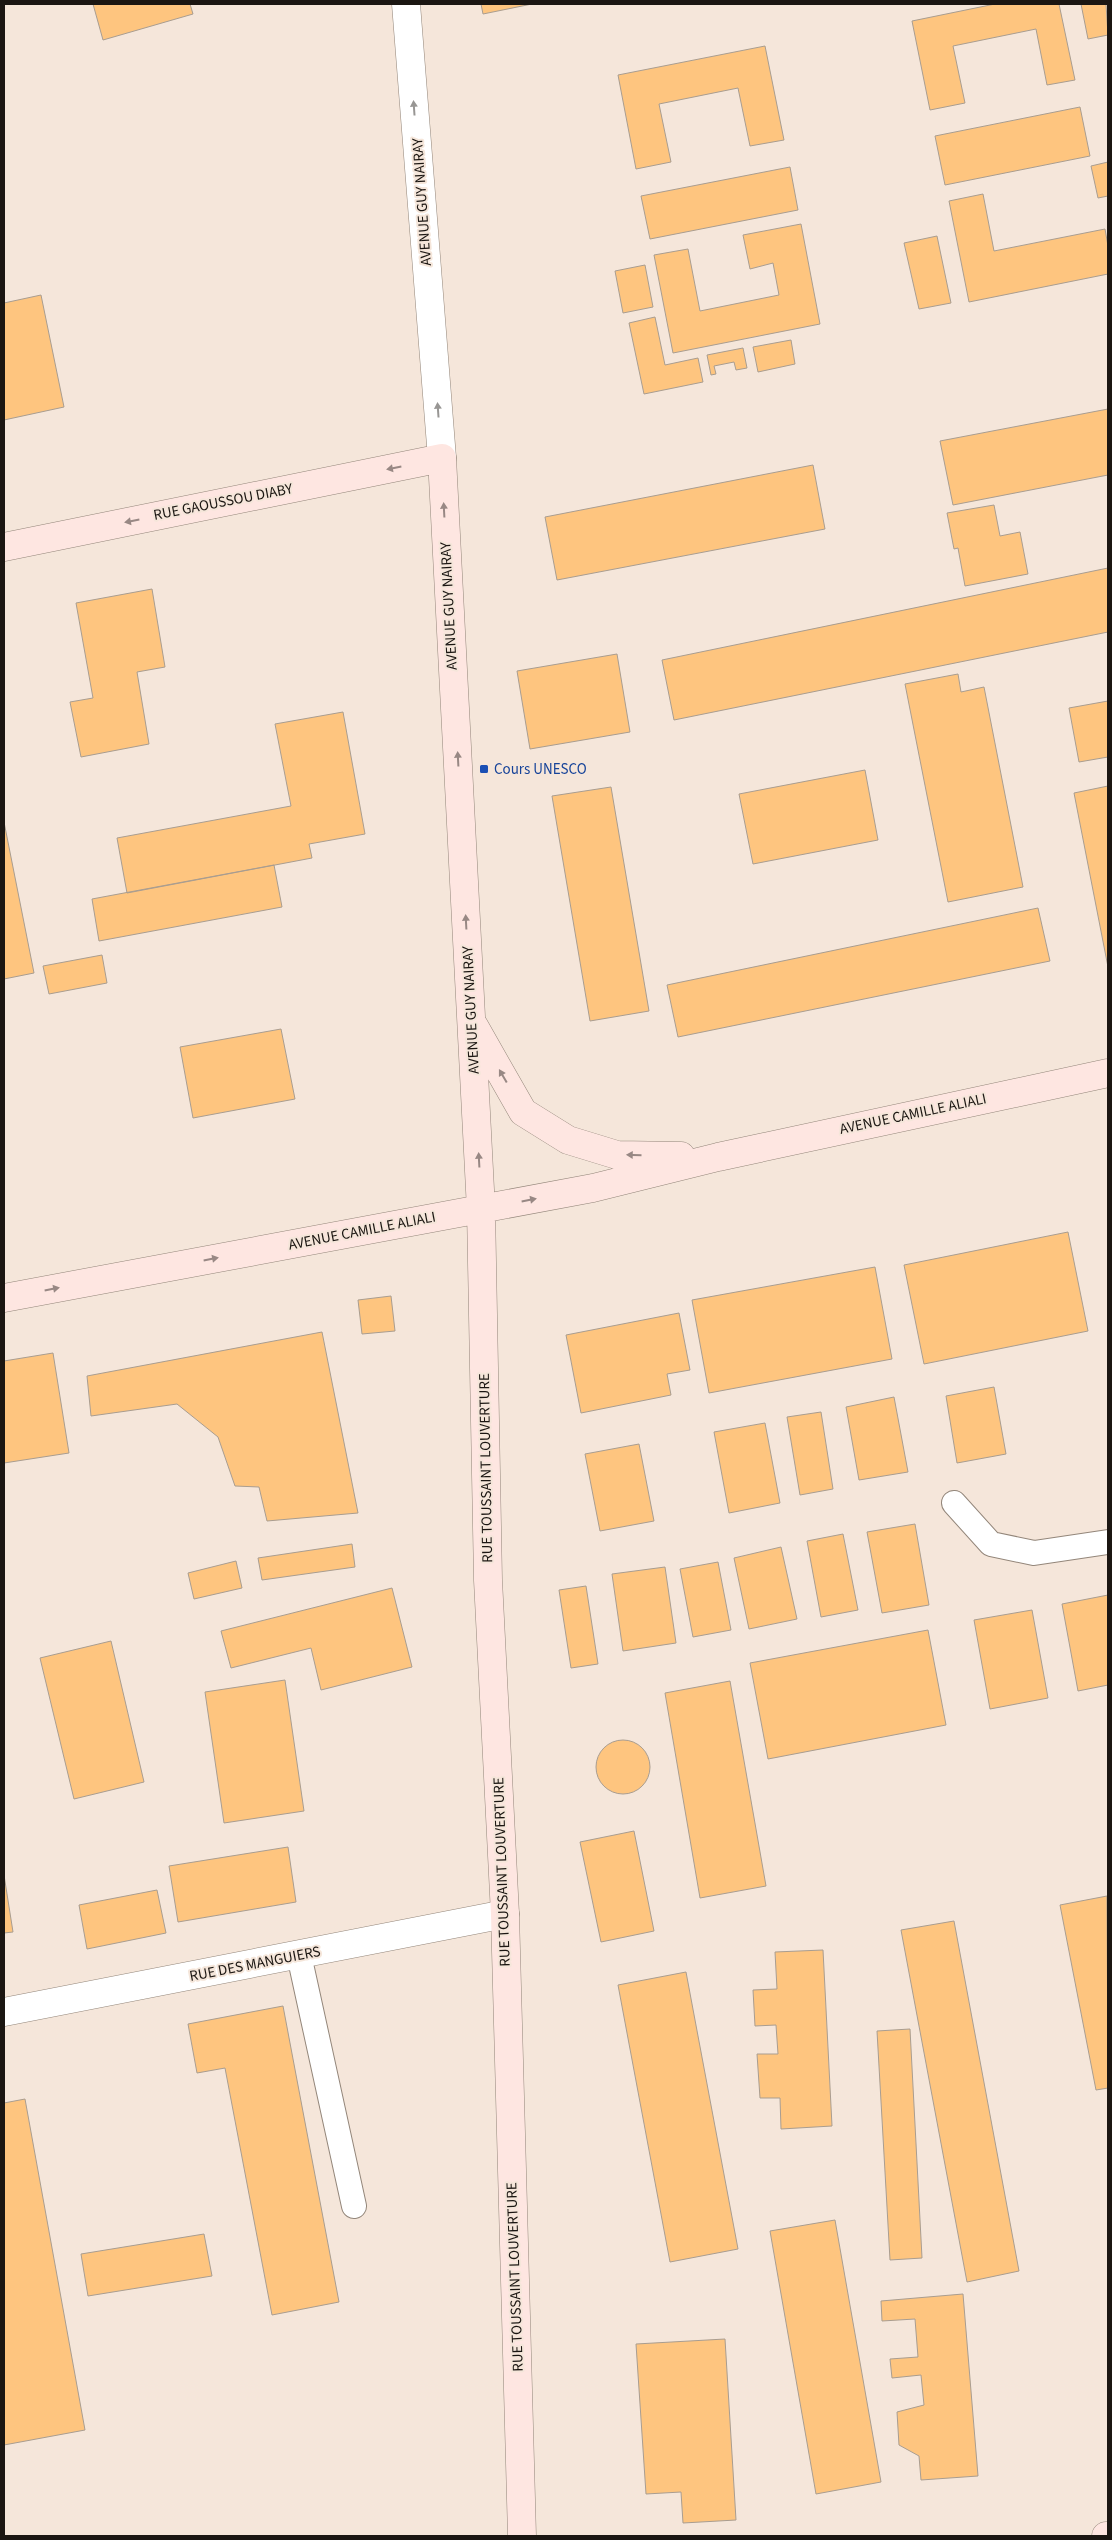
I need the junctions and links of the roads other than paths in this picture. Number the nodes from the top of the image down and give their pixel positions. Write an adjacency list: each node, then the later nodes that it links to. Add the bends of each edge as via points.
1 (406, 4): 2 (street, AVENUE GUY NAIRAY, one-way to 1)
2 (442, 458): 3 (main road, RUE GAOUSSOU DIABY, one-way to 3); 4 (main road, AVENUE GUY NAIRAY, one-way to 2)
3 (4, 547)
4 (472, 1023): 6 (main road, AVENUE CAMILLE ALIALI, one-way to 4, via 617,1155 568,1140 524,1112); 7 (main road, AVENUE GUY NAIRAY, one-way to 4)
5 (1108, 1073): 6 (main road, AVENUE CAMILLE ALIALI)
6 (718, 1157): 7 (main road, AVENUE CAMILLE ALIALI, one-way to 6, via 593,1188)
7 (481, 1209): 8 (main road, AVENUE CAMILLE ALIALI, one-way to 7); 11 (main road, RUE TOUSSAINT LOUVERTURE, via 488,1580)
8 (4, 1298)
9 (954, 1503): 10 (lane, via 991,1544 1034,1553)
10 (1108, 1542)
11 (505, 1914): 12 (street, RUE DES MANGUIERS); 15 (main road, RUE TOUSSAINT LOUVERTURE)
12 (298, 1955): 13 (street, RUE DES MANGUIERS); 14 (lane)
13 (4, 2012)
14 (354, 2206)
15 (522, 2536)

